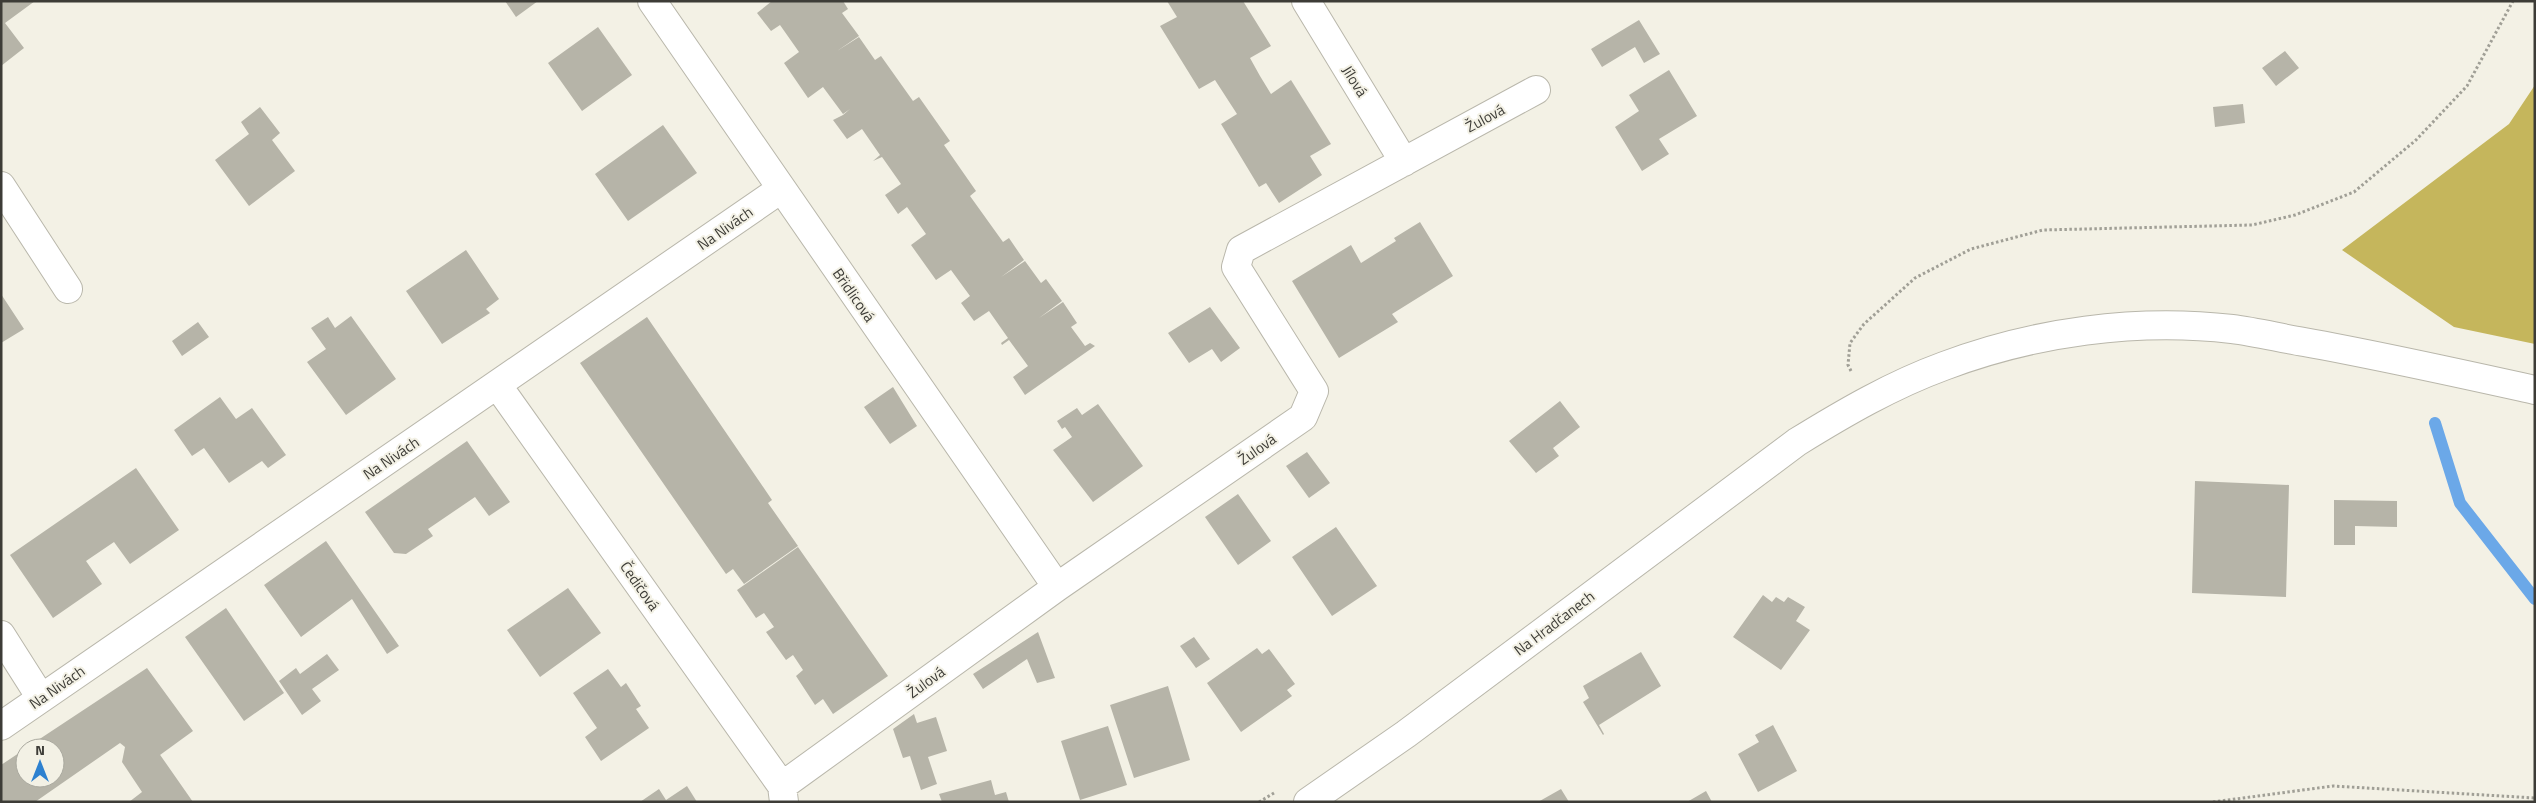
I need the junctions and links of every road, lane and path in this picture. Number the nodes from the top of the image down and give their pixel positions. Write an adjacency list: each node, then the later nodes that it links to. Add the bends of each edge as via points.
1 (652, 1): 7 (street, Břidlicová)
2 (1306, 1): 5 (street, Jílová)
3 (2513, 1): 11 (path, via 2467,86 2416,140 2354,192 2295,215 2252,225 2043,230 1971,249 1915,278 1864,324 1850,343 1848,365)
4 (1536, 90): 5 (street, Žulová)
5 (1404, 162): 12 (street, Žulová, via 1241,250 1236,267 1314,391 1303,417)
6 (1, 186): 8 (street)
7 (781, 189): 9 (street, Na Nivách); 12 (street, Břidlicová)
8 (68, 290)
9 (498, 386): 14 (street, Na Nivách); 16 (street, Čedičová)
10 (2535, 390): 11 (street, Na Hradčanech, via 2366,353 2232,329 2149,326 2081,331 2016,343 1944,366)
11 (1866, 400): 18 (street, Na Hradčanech, via 1797,442 1414,728)
12 (1058, 587): 16 (street, Žulová)
13 (1, 635): 14 (street)
14 (41, 698): 15 (street, Na Nivách)
15 (1, 726)
16 (783, 794)
17 (2535, 798): 19 (path, via 2333,786)
18 (1308, 802)
19 (2213, 802)

